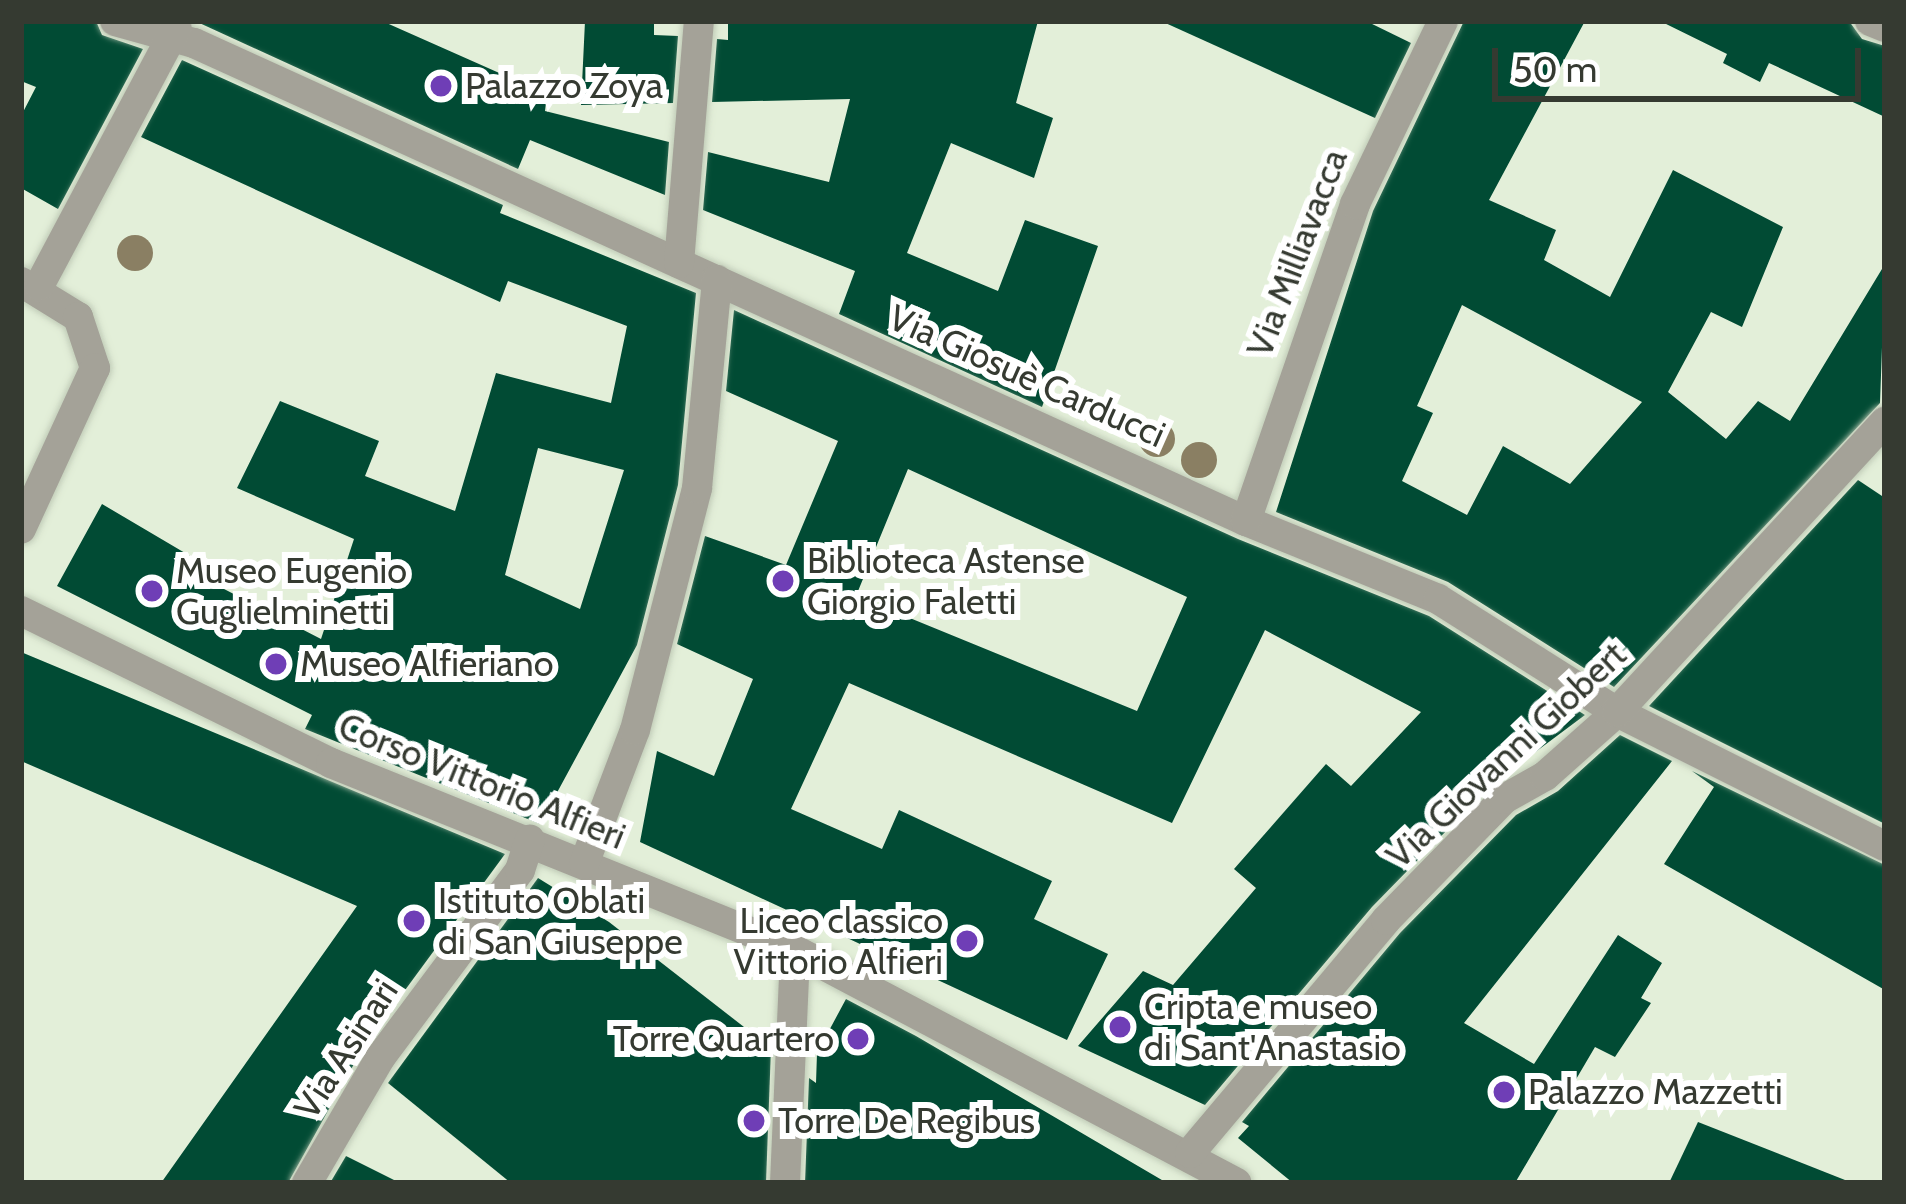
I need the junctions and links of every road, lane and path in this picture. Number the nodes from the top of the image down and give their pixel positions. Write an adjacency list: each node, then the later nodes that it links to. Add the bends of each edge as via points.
1 (115, 21): 6 (street, Via Giosuè Carducci)
2 (699, 21): 7 (street)
3 (1443, 21): 11 (street, Via Milliavacca, via 1354,204)
4 (1870, 21): 5 (street)
5 (1885, 27)
6 (176, 30): 7 (street, Via Giosuè Carducci); 9 (street)
7 (679, 262): 8 (street, Via Giosuè Carducci)
8 (717, 280): 11 (street, Via Giosuè Carducci); 17 (street, via 697,488 635,730)
9 (30, 284): 12 (street, via 78,317 94,368 75,425)
10 (1885, 422): 14 (street, Via Giovanni Giobert)
11 (1246, 521): 14 (street, Via Giosuè Carducci, via 1438,599)
12 (21, 529)
13 (21, 611): 15 (street, Corso Vittorio Alfieri, via 331,763)
14 (1617, 712): 16 (street, Via Giosuè Carducci); 19 (street, Via Giovanni Giobert, via 1545,776 1504,800 1386,920)
15 (530, 840): 17 (street, Corso Vittorio Alfieri); 20 (street, Via Asinari, via 520,870 380,1058)
16 (1885, 846)
17 (584, 864): 18 (street, Corso Vittorio Alfieri)
18 (795, 950): 19 (street, Corso Vittorio Alfieri); 21 (street)
19 (1190, 1153): 22 (street, Corso Vittorio Alfieri)
20 (308, 1183)
21 (784, 1183)
22 (1236, 1183)

